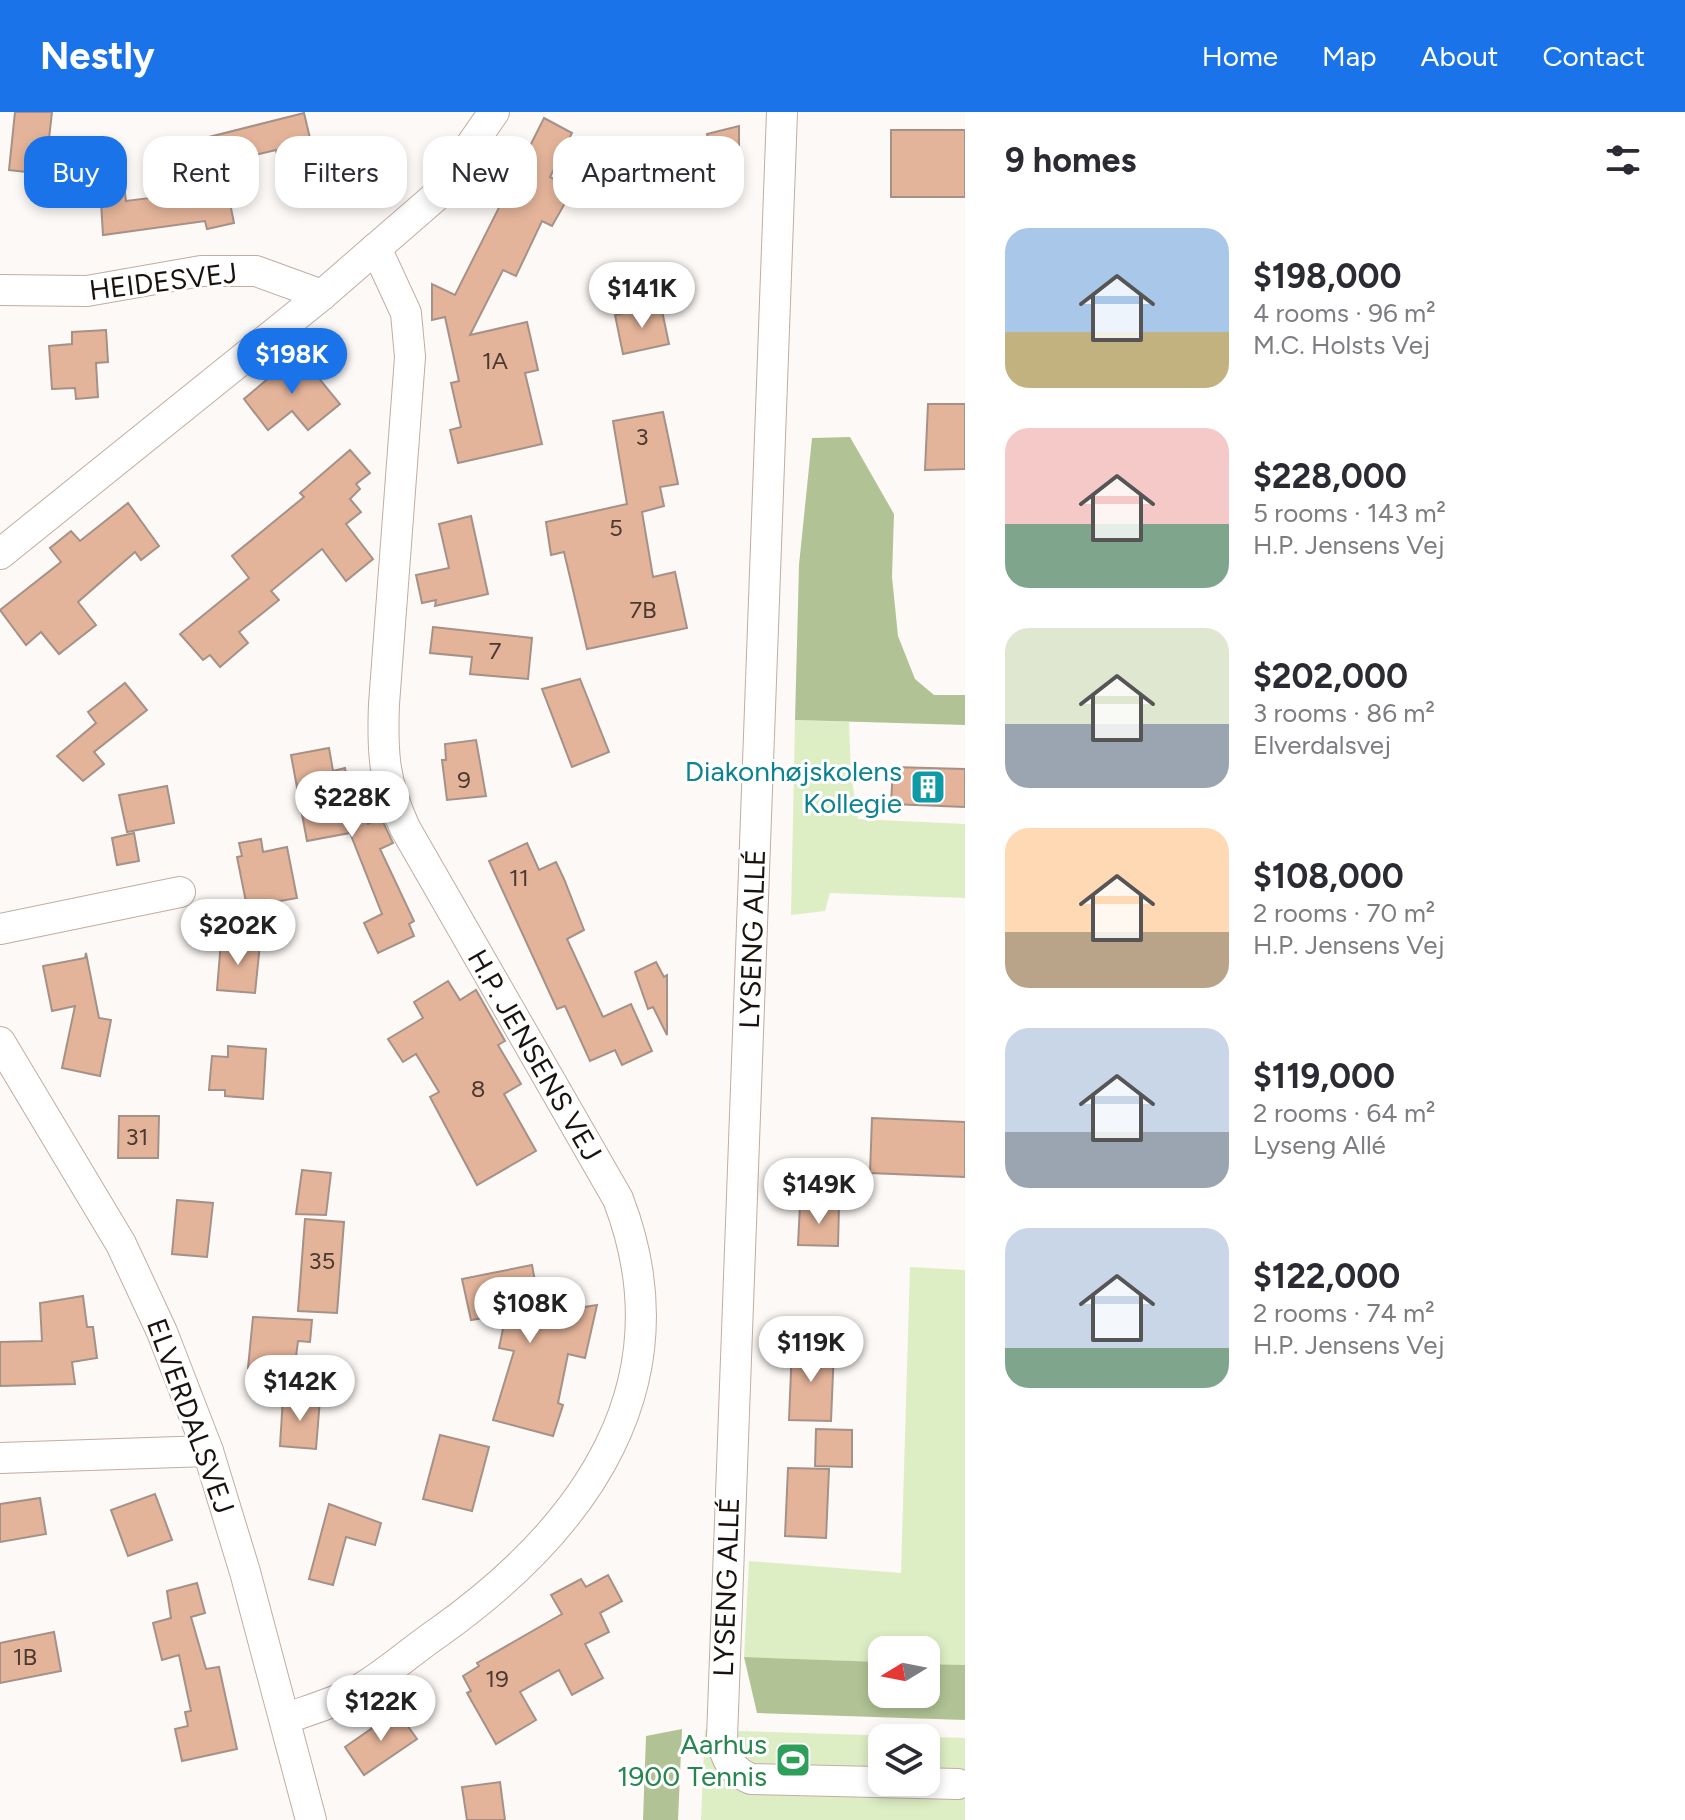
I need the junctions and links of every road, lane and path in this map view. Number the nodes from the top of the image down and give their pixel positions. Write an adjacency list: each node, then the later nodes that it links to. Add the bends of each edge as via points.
1 (494, 112): 3 (street, via 435,197)
2 (782, 112): 13 (street, LYSENG ALLÉ, via 721,1718 724,1752 738,1774 751,1779)
3 (376, 248): 5 (street); 12 (street, H.P. JENSENS VEJ, via 406,313 410,357 384,704 382,752 388,791 618,1199 631,1233 640,1314 636,1368 618,1429 563,1522 509,1579 355,1692)
4 (0, 290): 5 (street, HEIDESVEJ, via 87,291 201,271 256,271)
5 (322, 295): 6 (street)
6 (0, 554)
7 (180, 892): 8 (street)
8 (0, 929)
9 (0, 1042): 10 (street, ELVERDALSVEJ, via 121,1244)
10 (208, 1451): 11 (street); 12 (street, ELVERDALSVEJ)
11 (0, 1458)
12 (287, 1718): 14 (street, ELVERDALSVEJ)
13 (958, 1784)
14 (311, 1820)

